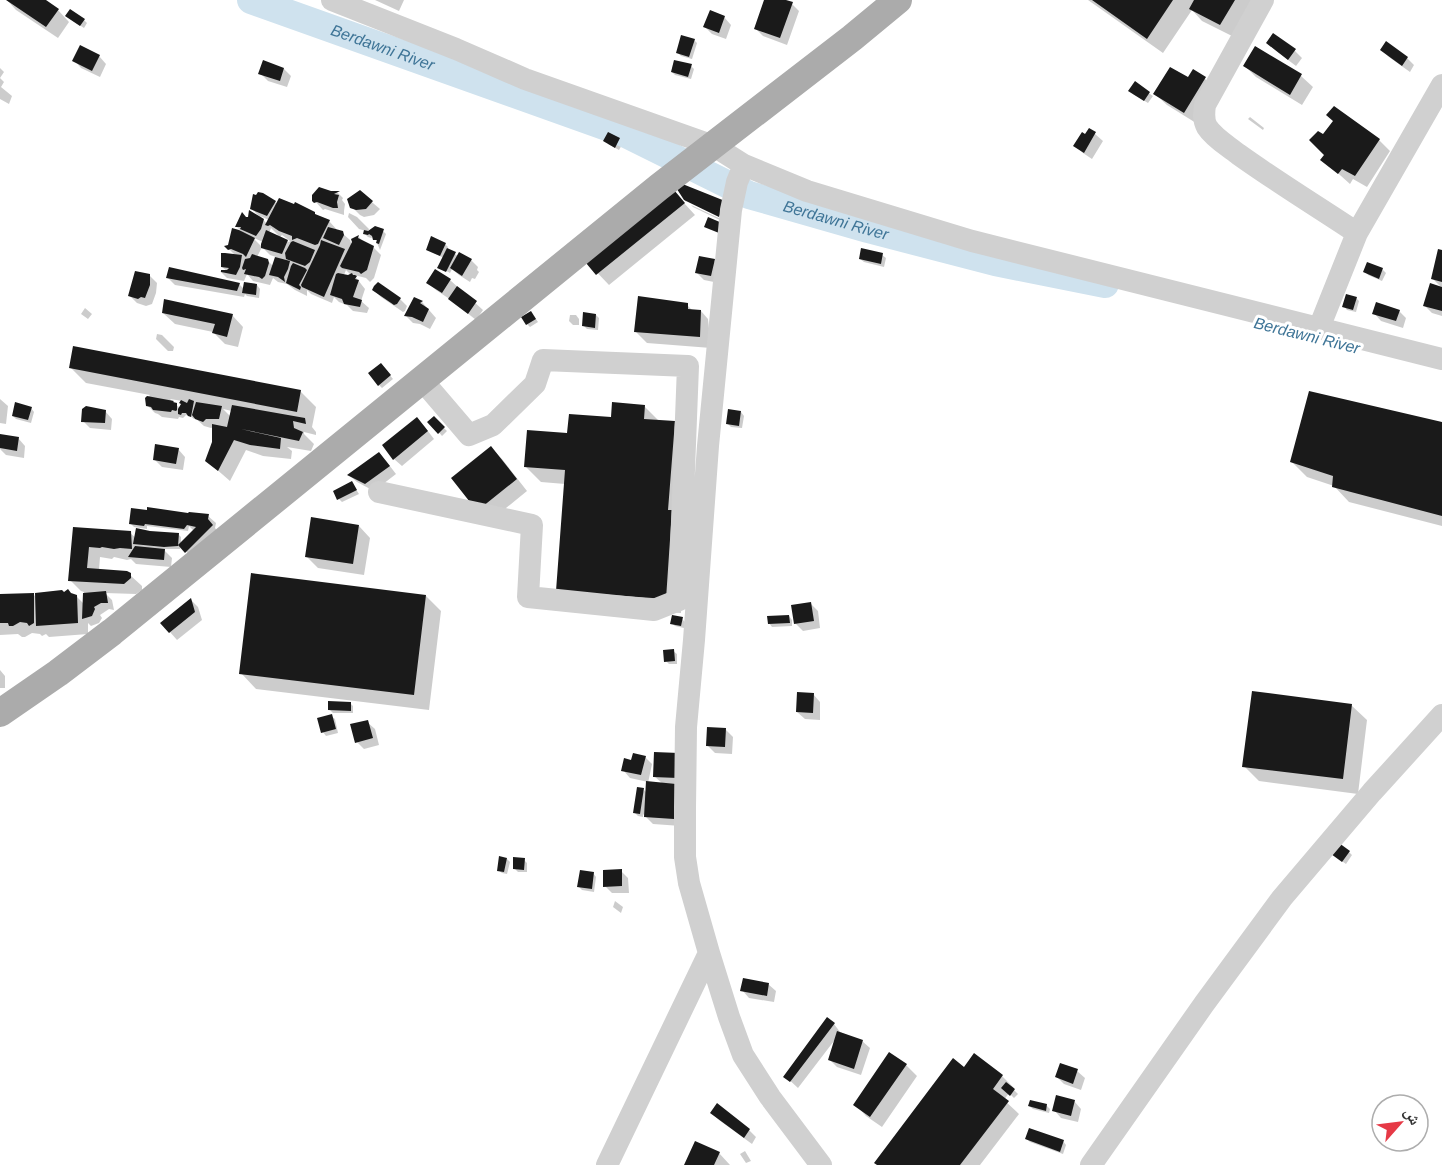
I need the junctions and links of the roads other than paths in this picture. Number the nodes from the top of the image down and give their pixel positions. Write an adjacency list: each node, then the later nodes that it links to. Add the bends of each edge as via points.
1 (332, 0): 5 (street)
2 (898, 0): 5 (main road)
3 (1263, 0): 7 (street, via 1205,105 1204,121 1221,142)
4 (1442, 85): 7 (street)
5 (707, 151): 6 (street); 10 (main road)
6 (741, 174): 8 (street, via 972,242); 14 (street, via 731,210 686,727 685,857)
7 (1358, 233): 8 (street)
8 (1319, 328): 9 (street)
9 (1442, 359)
10 (422, 380): 11 (street, via 469,435 493,425 535,384 543,360 688,366 679,600 654,610 528,597 532,525); 12 (main road, via 112,632)
11 (379, 492)
12 (0, 713)
13 (1442, 715): 17 (street, via 1282,898)
14 (709, 953): 15 (street); 16 (street, via 743,1054)
15 (607, 1165)
16 (821, 1165)
17 (1091, 1165)

